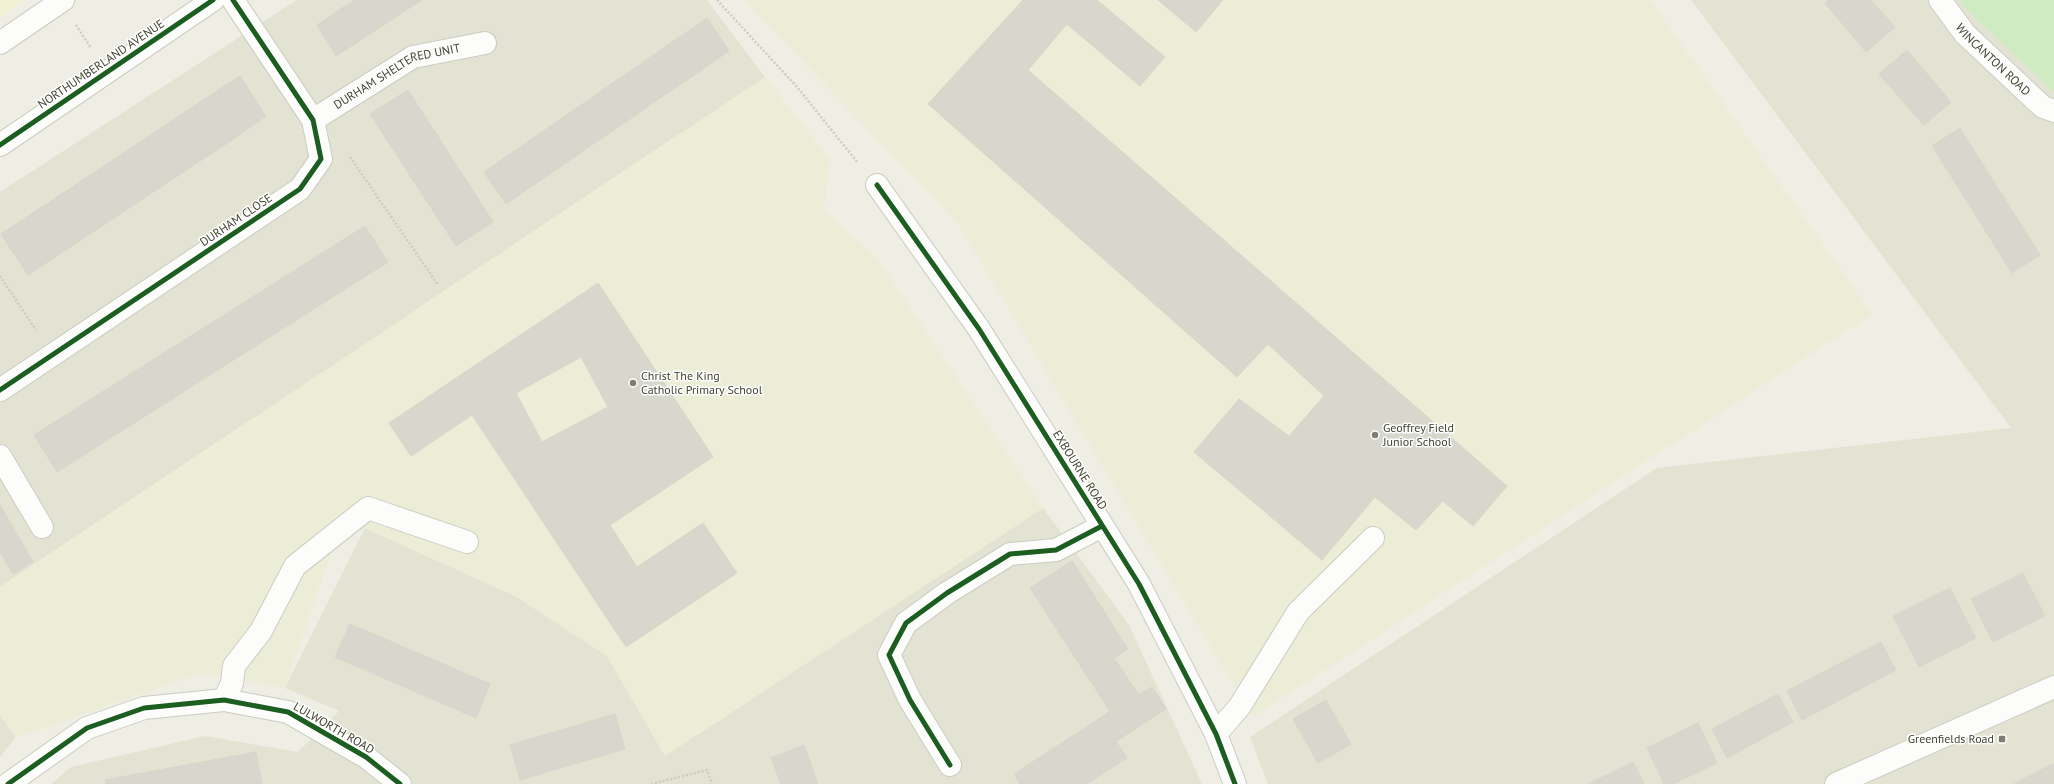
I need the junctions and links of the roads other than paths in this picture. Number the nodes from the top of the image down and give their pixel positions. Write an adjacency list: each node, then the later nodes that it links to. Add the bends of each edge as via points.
1 (213, 0): 9 (street, NORTHUMBERLAND AVENUE)
2 (233, 0): 8 (street, DURHAM CLOSE)
3 (1940, 0): 7 (street, WINCANTON ROAD, via 1965,34 2043,107)
4 (61, 1): 5 (street)
5 (0, 43)
6 (485, 43): 8 (street, DURHAM SHELTERED UNIT, via 413,56)
7 (2054, 111)
8 (313, 120): 11 (street, DURHAM CLOSE, via 321,159 300,189)
9 (0, 145)
10 (877, 185): 13 (street, EXBOURNE ROAD, via 980,329)
11 (0, 390)
12 (0, 456): 14 (street)
13 (1102, 526): 19 (street, EXBOURNE ROAD, via 1140,584); 20 (street, via 1056,550 1010,554 947,593 906,623 889,654 910,700)
14 (42, 527)
15 (1373, 538): 19 (street, via 1298,612 1240,706)
16 (467, 542): 18 (street, via 368,508 295,566 261,631 234,666 232,683)
17 (2054, 687): 24 (street)
18 (224, 700): 21 (street, LULWORTH ROAD, via 144,708 87,728); 22 (street, LULWORTH ROAD, via 288,712 366,757)
19 (1216, 734): 23 (street, EXBOURNE ROAD)
20 (950, 765)
21 (8, 784)
22 (400, 784)
23 (1235, 784)
24 (1836, 784)

